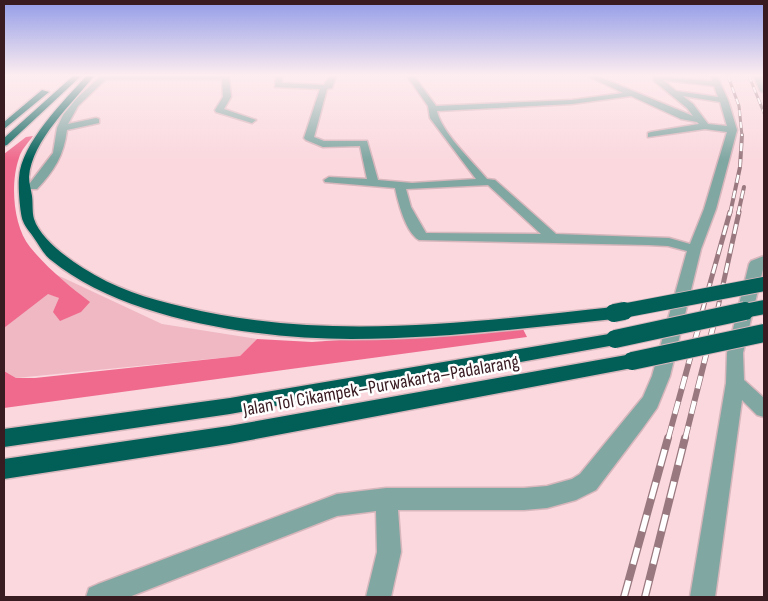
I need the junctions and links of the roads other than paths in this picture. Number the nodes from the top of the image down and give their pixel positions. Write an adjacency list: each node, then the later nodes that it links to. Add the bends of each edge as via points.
1 (31, 104): 16 (highway)
2 (46, 104): 20 (highway)
3 (66, 104): 29 (highway, bridge, via 36,147 25,172 23,194 32,227 44,246 65,265 132,300 176,312 274,330 350,333 444,329 614,313)
4 (76, 104): 17 (street, via 66,116)
5 (222, 104): 14 (street, via 219,110)
6 (316, 104): 23 (street, via 309,138 323,144 364,143)
7 (431, 104): 12 (street)
8 (497, 104): 12 (street)
9 (654, 104): 15 (street)
10 (688, 104): 15 (street)
11 (725, 104): 18 (street)
12 (432, 109): 22 (street, via 434,118 450,141)
13 (96, 120): 17 (street)
14 (252, 120)
15 (702, 122): 18 (street); 19 (street)
16 (4, 126)
17 (62, 128): 25 (street, via 60,148 43,178)
18 (732, 130): 27 (street, via 710,208)
19 (651, 135)
20 (4, 143)
21 (329, 180): 23 (street)
22 (484, 182): 24 (street); 26 (street, via 491,182)
23 (373, 183): 24 (street)
24 (400, 185): 26 (street, via 405,207 424,237)
25 (33, 187)
26 (552, 237): 27 (street, via 669,242)
27 (694, 249): 36 (street, via 661,376 650,402 588,482 547,497)
28 (764, 260): 32 (street, via 756,264 735,353)
29 (764, 284)
30 (764, 307): 34 (highway, Jalan Tol Cikampek–Purwakarta–Padalarang, bridge, via 615,338 230,406)
31 (764, 333): 35 (highway, Jalan Tol Cikampek–Purwakarta–Padalarang, bridge, via 632,361 229,436)
32 (735, 383): 33 (street); 39 (street)
33 (764, 410)
34 (4, 438)
35 (4, 469)
36 (386, 500): 37 (street, via 337,505); 38 (street, via 389,552)
37 (98, 597)
38 (379, 597)
39 (702, 597)

